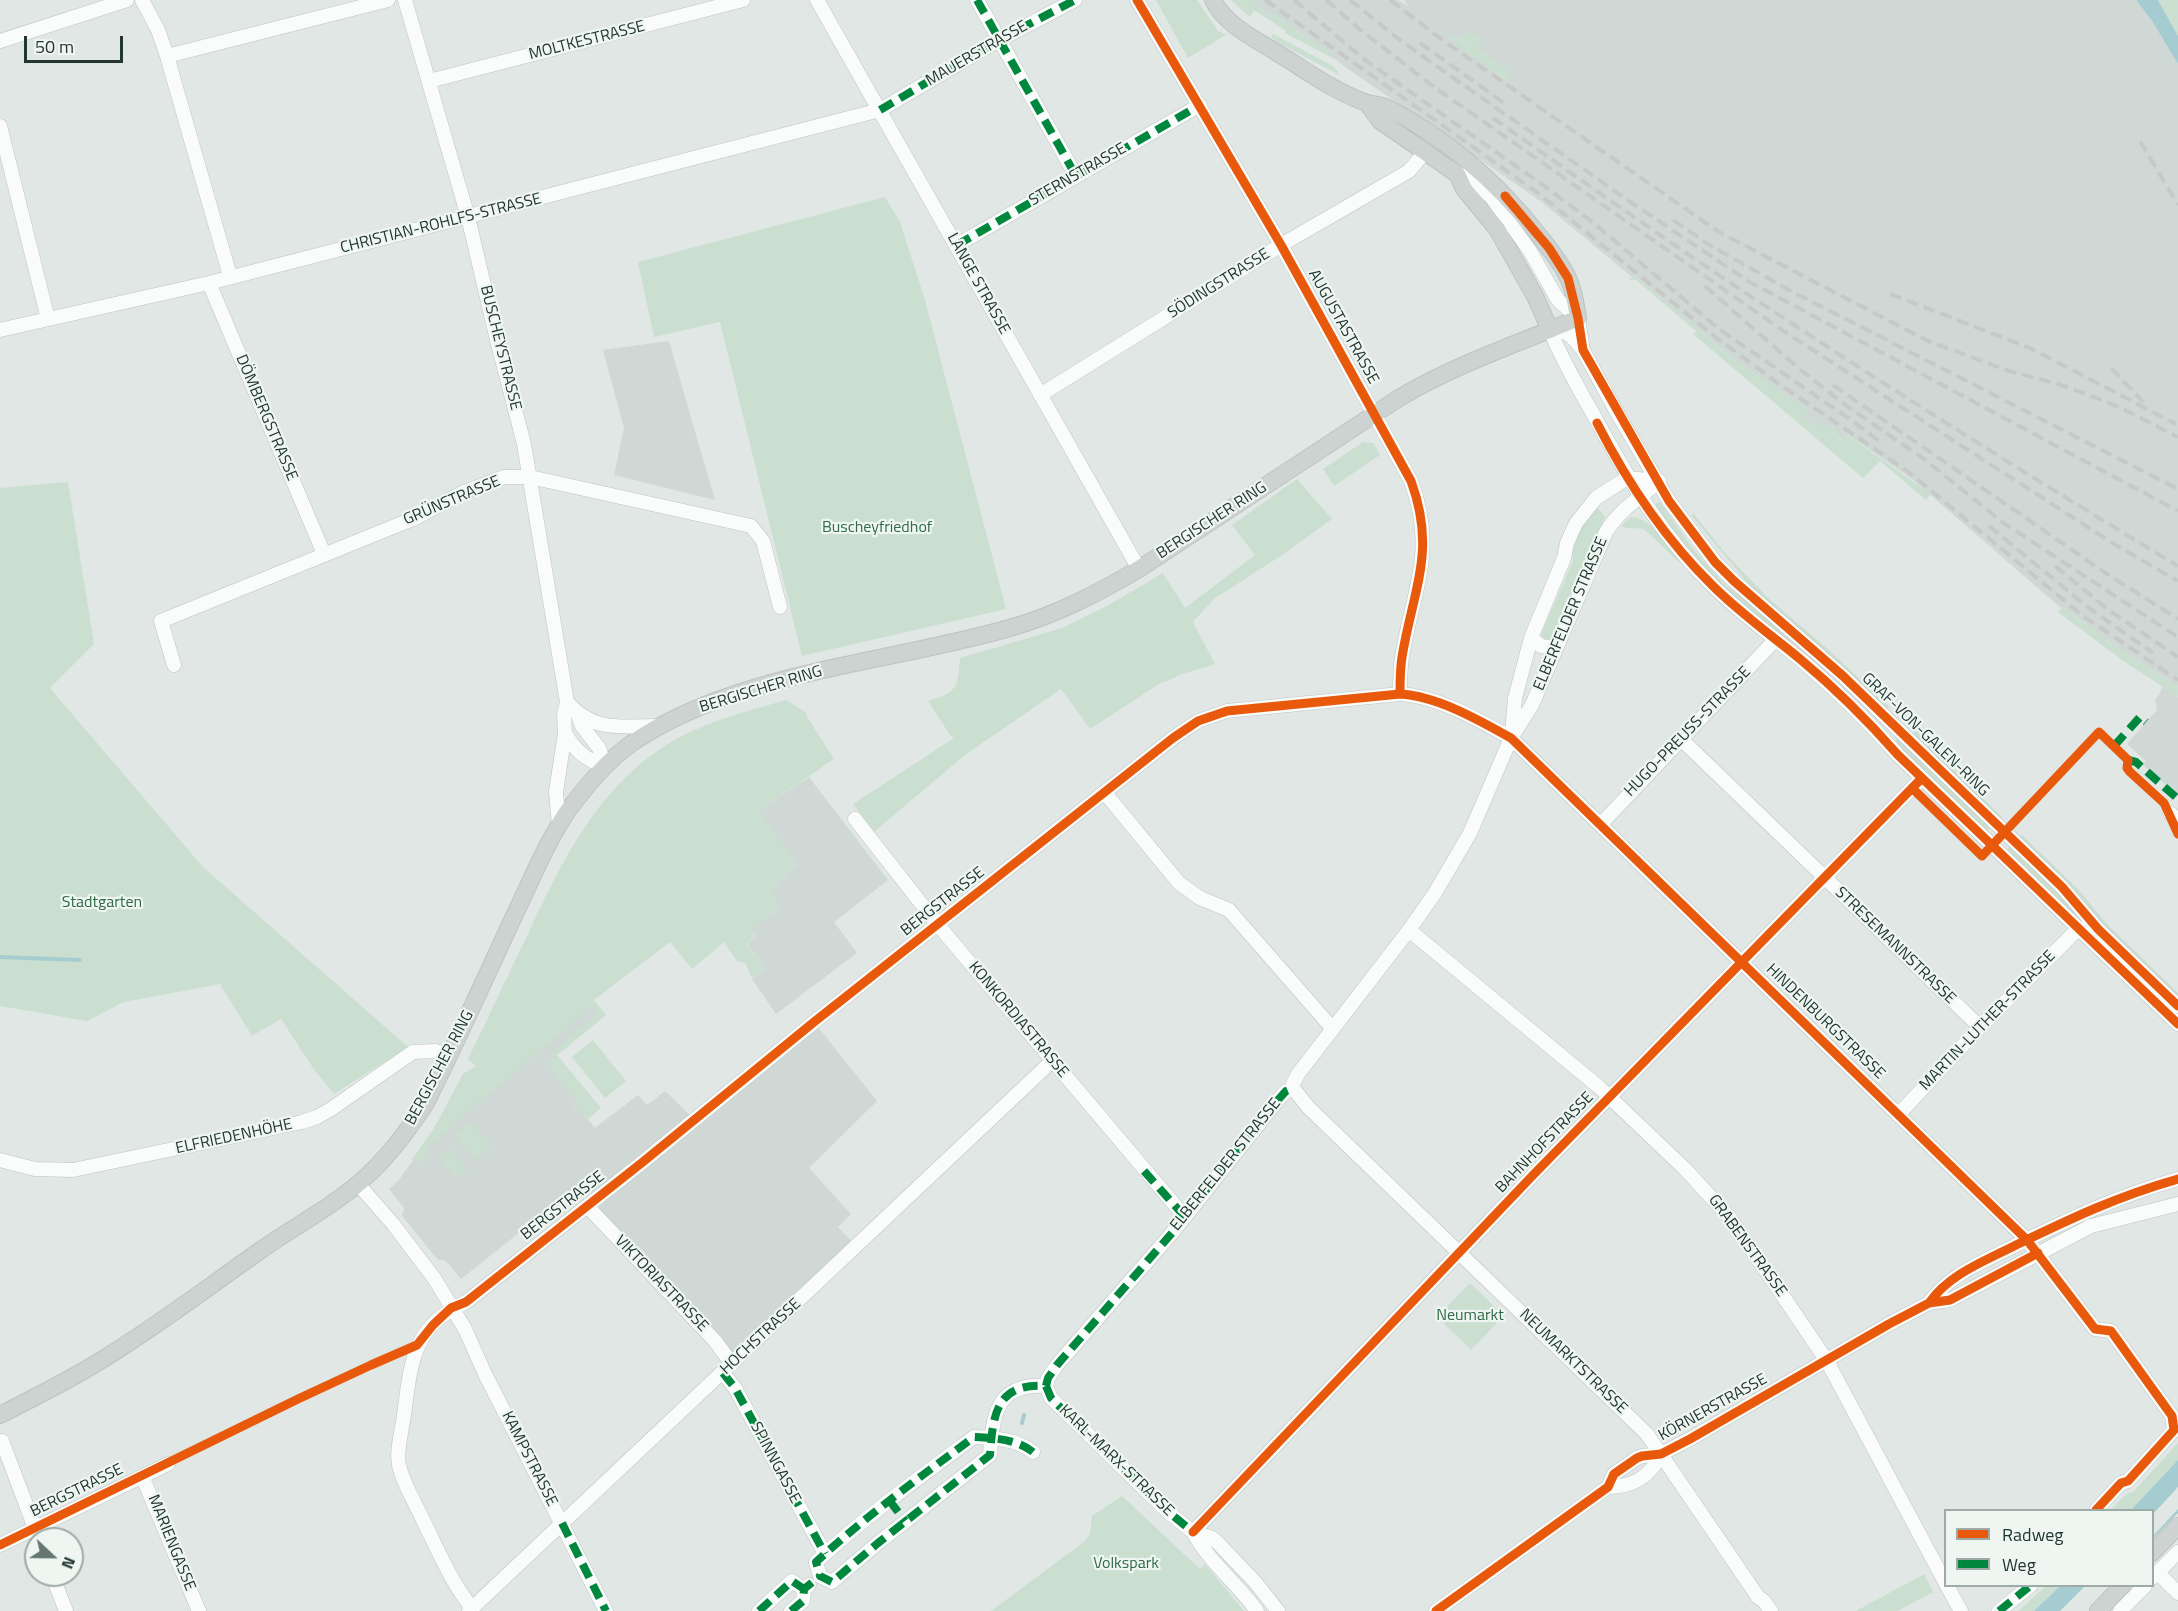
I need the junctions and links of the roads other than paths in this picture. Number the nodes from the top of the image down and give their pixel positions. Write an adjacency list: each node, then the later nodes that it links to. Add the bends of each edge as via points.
1 (127, 0): 12 (street)
2 (142, 0): 13 (street)
3 (388, 0): 13 (street)
4 (405, 0): 14 (street, BUSCHEYSTRASSE)
5 (743, 0): 14 (street, MOLTKESTRASSE)
6 (817, 0): 17 (street, LANGE STRASSE)
7 (977, 0): 11 (street)
8 (1075, 0): 11 (street, MAUERSTRASSE)
9 (1137, 0): 16 (street, AUGUSTASTRASSE)
10 (1213, 0): 15 (main road, via 1225,16 1251,36 1308,73)
11 (999, 40): 17 (street, MAUERSTRASSE); 21 (street)
12 (0, 41)
13 (167, 56): 25 (street)
14 (429, 81): 22 (street, BUSCHEYSTRASSE)
15 (1367, 103): 19 (main road, via 1380,121); 27 (main road, via 1386,107 1430,134 1470,163 1505,196 1549,248 1568,278)
16 (1200, 105): 21 (street, STERNSTRASSE); 24 (street, AUGUSTASTRASSE)
17 (880, 111): 22 (street, CHRISTIAN-ROHLFS-STRASSE); 23 (street, LANGE STRASSE)
18 (0, 126): 28 (street)
19 (1425, 152): 20 (main road); 24 (street, SÖDINGSTRASSE, via 1409,171)
20 (1457, 174): 27 (street, via 1471,178 1492,198 1530,251 1558,300); 30 (main road, via 1464,189 1497,229)
21 (1076, 176): 23 (street, STERNSTRASSE)
22 (468, 217): 25 (street, CHRISTIAN-ROHLFS-STRASSE); 34 (street, BUSCHEYSTRASSE)
23 (957, 245): 32 (street, LANGE STRASSE)
24 (1281, 245): 32 (street, SÖDINGSTRASSE); 33 (street, AUGUSTASTRASSE)
25 (230, 276): 26 (street, CHRISTIAN-ROHLFS-STRASSE)
26 (209, 283): 28 (street, CHRISTIAN-ROHLFS-STRASSE); 38 (street, DÖMBERGSTRASSE)
27 (1578, 318): 30 (main road, BERGISCHER RING); 31 (street)
28 (48, 319): 29 (street, CHRISTIAN-ROHLFS-STRASSE)
29 (0, 330)
30 (1550, 330): 31 (street, via 1563,330); 33 (main road, BERGISCHER RING, via 1434,377); 35 (street, via 1562,361)
31 (1583, 350): 36 (street)
32 (1040, 395): 39 (street, LANGE STRASSE)
33 (1376, 414): 39 (main road, BERGISCHER RING); 45 (street, AUGUSTASTRASSE, via 1411,481 1419,505 1423,555 1401,659)
34 (530, 477): 38 (street, GRÜNSTRASSE, via 504,477); 40 (street, GRÜNSTRASSE, via 751,526 764,541); 46 (street, BUSCHEYSTRASSE)
35 (1627, 477): 36 (street); 37 (street); 41 (street, ELBERFELDER STRASSE, via 1596,498 1576,523)
36 (1659, 481): 37 (street, ELBERFELDER STRASSE); 63 (street, GRAF-VON-GALEN-RING, via 1687,527 1734,581 1843,676 2062,887 2098,929)
37 (1640, 498): 42 (street, GRAF-VON-GALEN-RING, via 1696,570); 43 (street, ELBERFELDER STRASSE, via 1619,513 1606,532)
38 (324, 554): 44 (street, GRÜNSTRASSE, via 161,621)
39 (1138, 568): 48 (main road, BERGISCHER RING, via 1064,610 1014,627 747,691 705,704)
40 (780, 607)
41 (1531, 638): 43 (street, via 1542,646); 50 (street, ELBERFELDER STRASSE, via 1515,698)
42 (1775, 640): 51 (street, HUGO-PREUSS-STRASSE); 53 (street, GRAF-VON-GALEN-RING, via 1818,675)
43 (1556, 648): 50 (street, ELBERFELDER STRASSE, via 1532,705)
44 (174, 664)
45 (1400, 694): 50 (street, BERGSTRASSE, via 1432,700); 54 (street, BERGSTRASSE, via 1212,715 1173,738)
46 (567, 702): 47 (street); 49 (street, BUSCHEYSTRASSE)
47 (578, 715): 48 (street, via 609,726); 52 (street, via 600,748)
48 (659, 726): 52 (main road, BERGISCHER RING)
49 (566, 733): 52 (street, via 571,744 589,761); 57 (street, BUSCHEYSTRASSE, via 556,792)
50 (1511, 738): 56 (street, HINDENBURGSTRASSE); 61 (street, ELBERFELDER STRASSE, via 1470,833)
51 (1681, 739): 56 (street, HUGO-PREUSS-STRASSE); 58 (street, STRESEMANNSTRASSE)
52 (605, 766): 57 (main road, BERGISCHER RING)
53 (1922, 778): 58 (street, BAHNHOFSTRASSE); 60 (street, GRAF-VON-GALEN-RING)
54 (1105, 793): 59 (street, BERGSTRASSE); 66 (street, via 1179,883 1200,898 1229,910)
55 (855, 819): 59 (street, KONKORDIASTRASSE)
56 (1601, 824): 62 (street, HINDENBURGSTRASSE)
57 (559, 826): 67 (main road, BERGISCHER RING)
58 (1825, 878): 62 (street, BAHNHOFSTRASSE); 65 (street, STRESEMANNSTRASSE)
59 (938, 925): 68 (street, KONKORDIASTRASSE); 76 (street, BERGSTRASSE)
60 (2079, 928): 64 (street, GRAF-VON-GALEN-RING); 65 (street, MARTIN-LUTHER-STRASSE)
61 (1409, 930): 66 (street, ELBERFELDER STRASSE); 70 (street, GRABENSTRASSE)
62 (1742, 962): 70 (street, BAHNHOFSTRASSE); 71 (street, HINDENBURGSTRASSE)
63 (2178, 1006)
64 (2178, 1024)
65 (1980, 1027): 71 (street, MARTIN-LUTHER-STRASSE)
66 (1333, 1029): 69 (street, ELBERFELDER STRASSE, via 1294,1080)
67 (449, 1057): 72 (street, ELFRIEDENHÖHE, via 436,1051 413,1053 317,1118 302,1122 73,1170 35,1169); 74 (main road, BERGISCHER RING, via 408,1130)
68 (1052, 1061): 77 (street, KONKORDIASTRASSE); 84 (street, HOCHSTRASSE)
69 (1293, 1089): 77 (street, ELBERFELDER STRASSE, via 1276,1101); 80 (street, NEUMARKTSTRASSE)
70 (1610, 1097): 80 (street, BAHNHOFSTRASSE); 83 (street, GRABENSTRASSE, via 1730,1218)
71 (1898, 1115): 78 (street, HINDENBURGSTRASSE)
72 (0, 1160)
73 (2178, 1179): 78 (street, KÖRNERSTRASSE, via 2103,1204)
74 (358, 1184): 82 (street, KAMPSTRASSE, via 434,1278); 86 (main road, BERGISCHER RING, via 99,1362)
75 (2178, 1204): 79 (street, KÖRNERSTRASSE, via 2091,1226)
76 (587, 1206): 82 (street, BERGSTRASSE, via 466,1302); 84 (street, VIKTORIASTRASSE, via 715,1341)
77 (1185, 1217): 85 (street, ELBERFELDER STRASSE, via 1057,1365)
78 (2027, 1240): 79 (street, HINDENBURGSTRASSE); 81 (street, KÖRNERSTRASSE, via 1968,1270 1939,1289)
79 (2038, 1253): 81 (street, KÖRNERSTRASSE, via 1950,1300); 94 (street, HINDENBURGSTRASSE, via 2095,1329 2110,1331 2172,1416 2174,1430)
80 (1460, 1254): 90 (street, NEUMARKTSTRASSE, via 1642,1430); 100 (street, BAHNHOFSTRASSE)
81 (1929, 1303): 83 (street, KÖRNERSTRASSE)
82 (451, 1308): 96 (street, KAMPSTRASSE); 116 (street, BERGSTRASSE, via 417,1345 398,1459)
83 (1827, 1361): 90 (street, KÖRNERSTRASSE); 108 (street, GRABENSTRASSE)
84 (727, 1368): 96 (street, HOCHSTRASSE); 105 (street, SPINNGASSE)
85 (1046, 1386): 87 (street, via 1030,1385 1005,1398 994,1416); 100 (street, KARL-MARX-STRASSE, via 1058,1405)
86 (0, 1415)
87 (991, 1438): 89 (street, via 1004,1439); 93 (street, via 974,1437); 95 (street, via 990,1455)
88 (2, 1442): 98 (street)
89 (1033, 1452)
90 (1661, 1454): 124 (street, KÖRNERSTRASSE, via 1653,1470 1625,1487 1608,1488); 125 (street, NEUMARKTSTRASSE)
91 (168, 1464): 92 (street, BERGSTRASSE)
92 (142, 1476): 99 (street, BERGSTRASSE); 118 (street, MARIENGASSE)
93 (889, 1500): 95 (street); 105 (street)
94 (2097, 1509)
95 (905, 1521): 107 (street, via 832,1582)
96 (562, 1523): 116 (street, HOCHSTRASSE); 119 (street, KAMPSTRASSE)
97 (2178, 1526): 103 (main road)
98 (34, 1527)
99 (50, 1527)
100 (1193, 1532): 122 (street, KARL-MARX-STRASSE, via 1203,1550); 123 (street, KARL-MARX-STRASSE, via 1218,1543)
101 (24, 1538): 102 (street, BERGSTRASSE)
102 (0, 1545)
103 (2154, 1551)
104 (2178, 1552): 106 (street)
105 (825, 1554): 107 (street, via 816,1562)
106 (2155, 1575): 115 (street)
107 (820, 1576): 114 (street)
108 (1944, 1581)
109 (57, 1587): 117 (street)
110 (1947, 1587): 126 (street, GRABENSTRASSE)
111 (2029, 1587): 127 (street)
112 (2121, 1587): 128 (main road)
113 (2144, 1587): 129 (street)
114 (804, 1589): 120 (street, via 792,1581); 121 (street, via 802,1601)
115 (2178, 1593)
116 (470, 1610)
117 (66, 1611)
118 (199, 1611)
119 (606, 1611)
120 (759, 1611)
121 (791, 1611)
122 (1257, 1611)
123 (1278, 1611)
124 (1436, 1611)
125 (1771, 1611)
126 (1961, 1611)
127 (2000, 1611)
128 (2098, 1611)
129 (2120, 1611)

